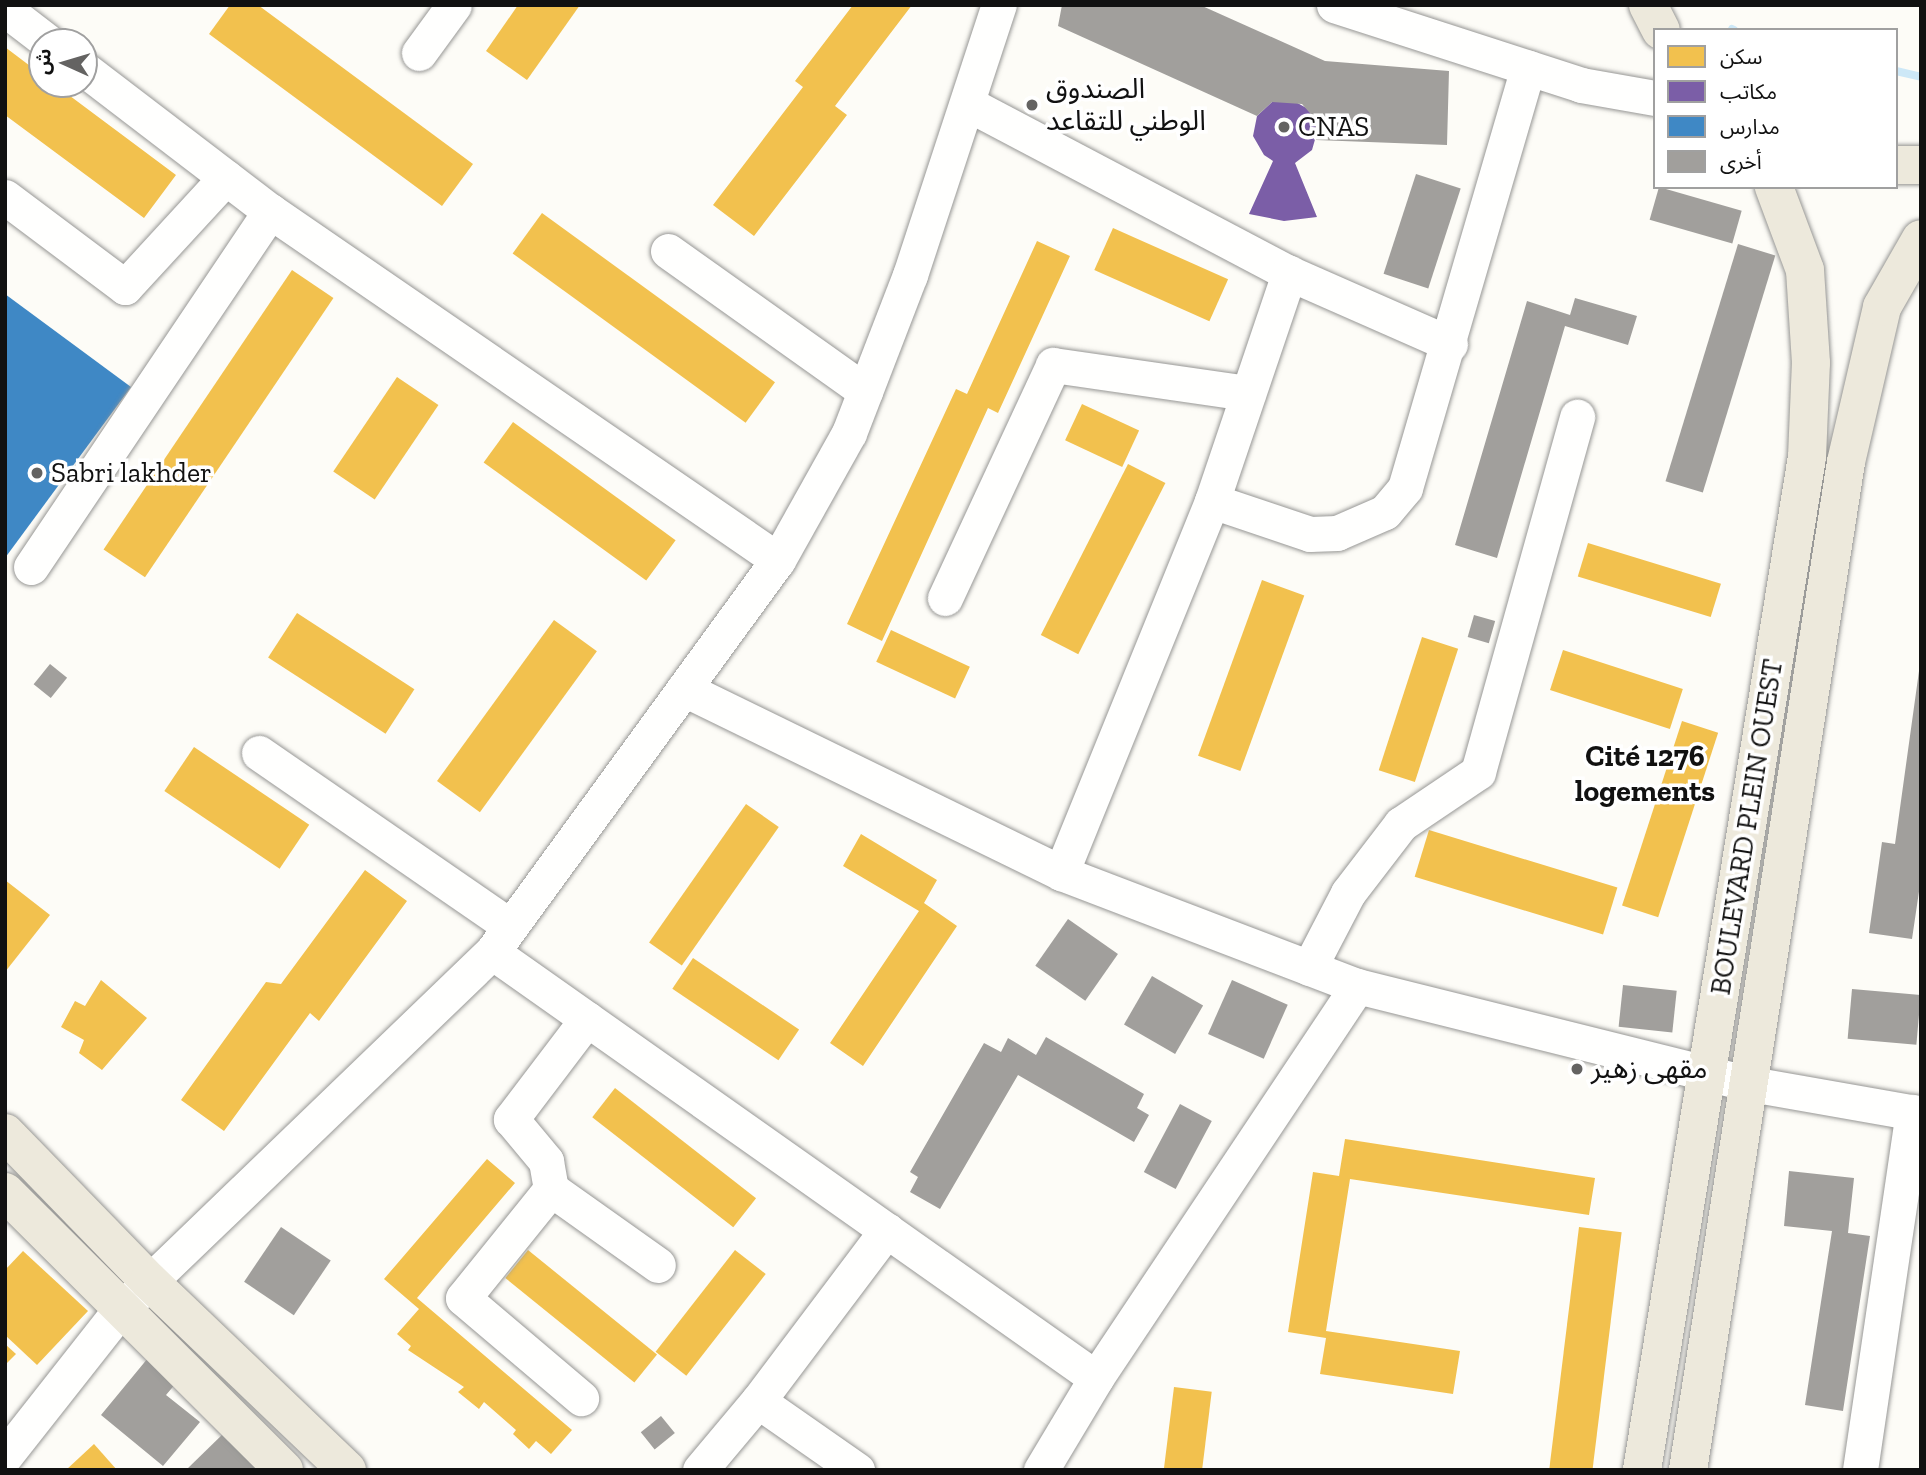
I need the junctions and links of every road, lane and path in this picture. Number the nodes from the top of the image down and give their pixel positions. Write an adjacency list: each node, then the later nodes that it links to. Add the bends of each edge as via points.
1 (454, 5): 8 (street)
2 (999, 5): 12 (street)
3 (1334, 5): 9 (street)
4 (1648, 5): 7 (main road)
5 (5, 9): 6 (street)
6 (30, 28)
7 (1660, 28)
8 (419, 53)
9 (1528, 68): 11 (street, via 1608,92); 22 (street)
10 (98, 80): 15 (street)
11 (1653, 98)
12 (970, 105): 21 (street); 23 (street)
13 (1921, 164): 14 (main road)
14 (1898, 165)
15 (226, 177): 17 (street, via 125,287); 18 (street)
16 (1775, 189): 37 (main road, BOULEVARD PLEIN OUEST, via 1805,270 1811,363 1807,457)
17 (5, 197)
18 (270, 211): 27 (street); 28 (street)
19 (1921, 239): 38 (main road, BOULEVARD PLEIN OUEST, via 1882,307 1846,462)
20 (668, 251): 23 (street)
21 (1289, 273): 22 (street); 24 (street)
22 (1450, 344): 26 (street, via 1405,488 1385,512 1337,533 1310,534)
23 (865, 391): 27 (street, via 849,433)
24 (1248, 393): 26 (street); 29 (street, via 1053,365)
25 (1577, 417): 34 (street, via 1478,772 1401,824 1348,893)
26 (1212, 501): 32 (street)
27 (778, 560): 30 (street)
28 (31, 567)
29 (945, 598)
30 (684, 689): 32 (street); 33 (street)
31 (259, 753): 33 (street)
32 (1061, 873): 34 (street)
33 (501, 939): 36 (street); 45 (street)
34 (1309, 968): 35 (street)
35 (1357, 986): 37 (street); 47 (street)
36 (587, 1019): 41 (street, via 511,1119 546,1161); 43 (street)
37 (1708, 1072): 38 (street); 56 (main road, BOULEVARD PLEIN OUEST)
38 (1751, 1084): 39 (street); 57 (main road, BOULEVARD PLEIN OUEST)
39 (1917, 1113): 58 (street)
40 (5, 1133): 45 (main road)
41 (551, 1189): 44 (street); 48 (street, via 463,1298)
42 (5, 1192): 46 (main road)
43 (887, 1230): 47 (street); 49 (street)
44 (657, 1265)
45 (149, 1281): 46 (street); 52 (main road)
46 (120, 1310): 50 (street); 51 (main road)
47 (1096, 1378): 55 (street)
48 (581, 1398)
49 (758, 1401): 53 (street); 54 (street)
50 (8, 1447)
51 (284, 1470)
52 (347, 1470)
53 (699, 1470)
54 (857, 1470)
55 (1041, 1470)
56 (1642, 1470)
57 (1688, 1470)
58 (1860, 1470)

